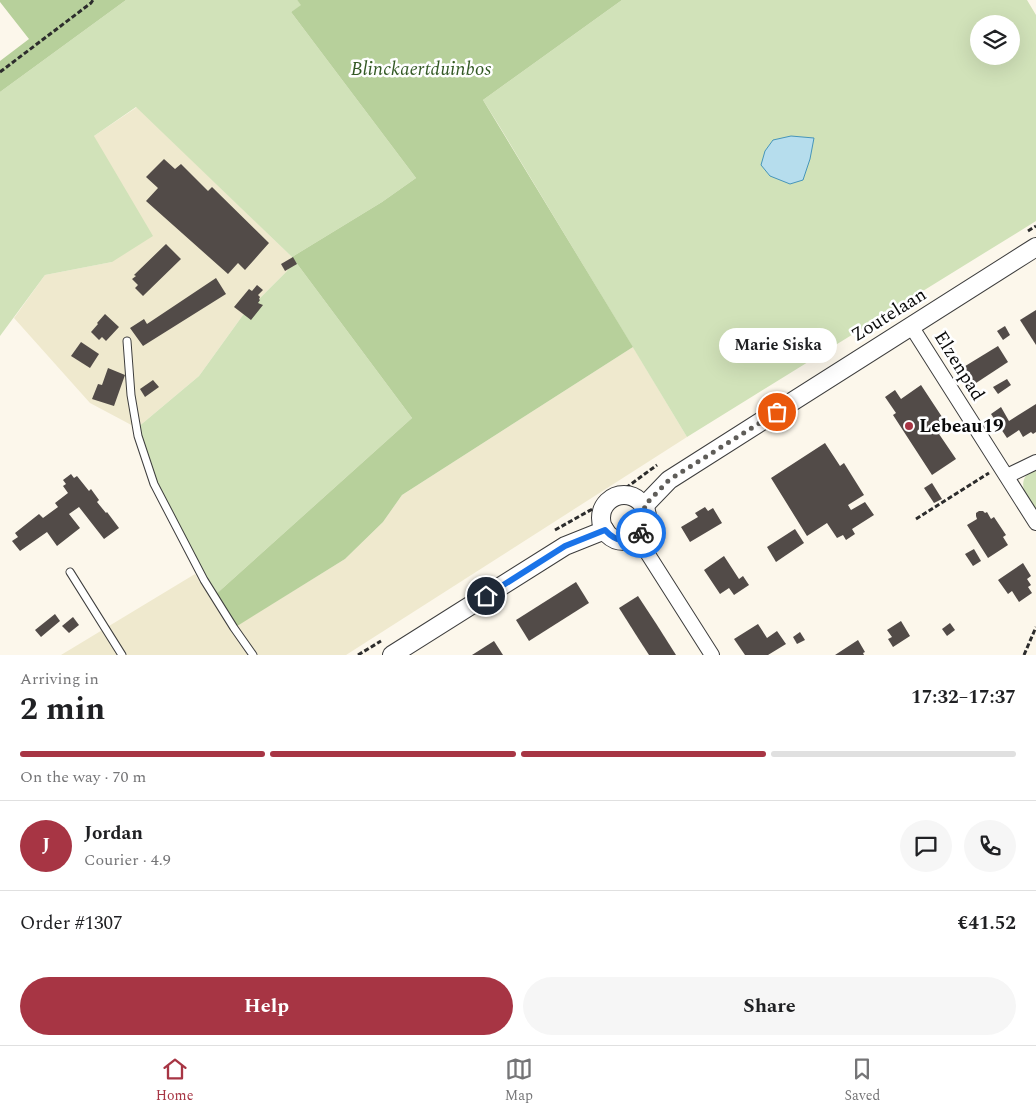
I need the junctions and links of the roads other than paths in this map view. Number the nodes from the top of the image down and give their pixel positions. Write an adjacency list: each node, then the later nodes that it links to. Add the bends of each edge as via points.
1 (1036, 247): 2 (street, Zoutelaan)
2 (911, 326): 5 (street, Elzenpad); 6 (street, Zoutelaan, via 669,480)
3 (127, 341): 12 (lane, via 138,436 154,484 204,580)
4 (1035, 459): 5 (street)
5 (1004, 471): 7 (street, Elzenpad)
6 (644, 506): 8 (street, via 630,496 612,498 602,513); 9 (street, via 647,523)
7 (1036, 522)
8 (605, 530): 9 (street, via 619,540); 13 (street, via 565,546)
9 (637, 537): 14 (street)
10 (70, 572): 11 (lane)
11 (122, 655)
12 (253, 655)
13 (392, 655)
14 (712, 655)

